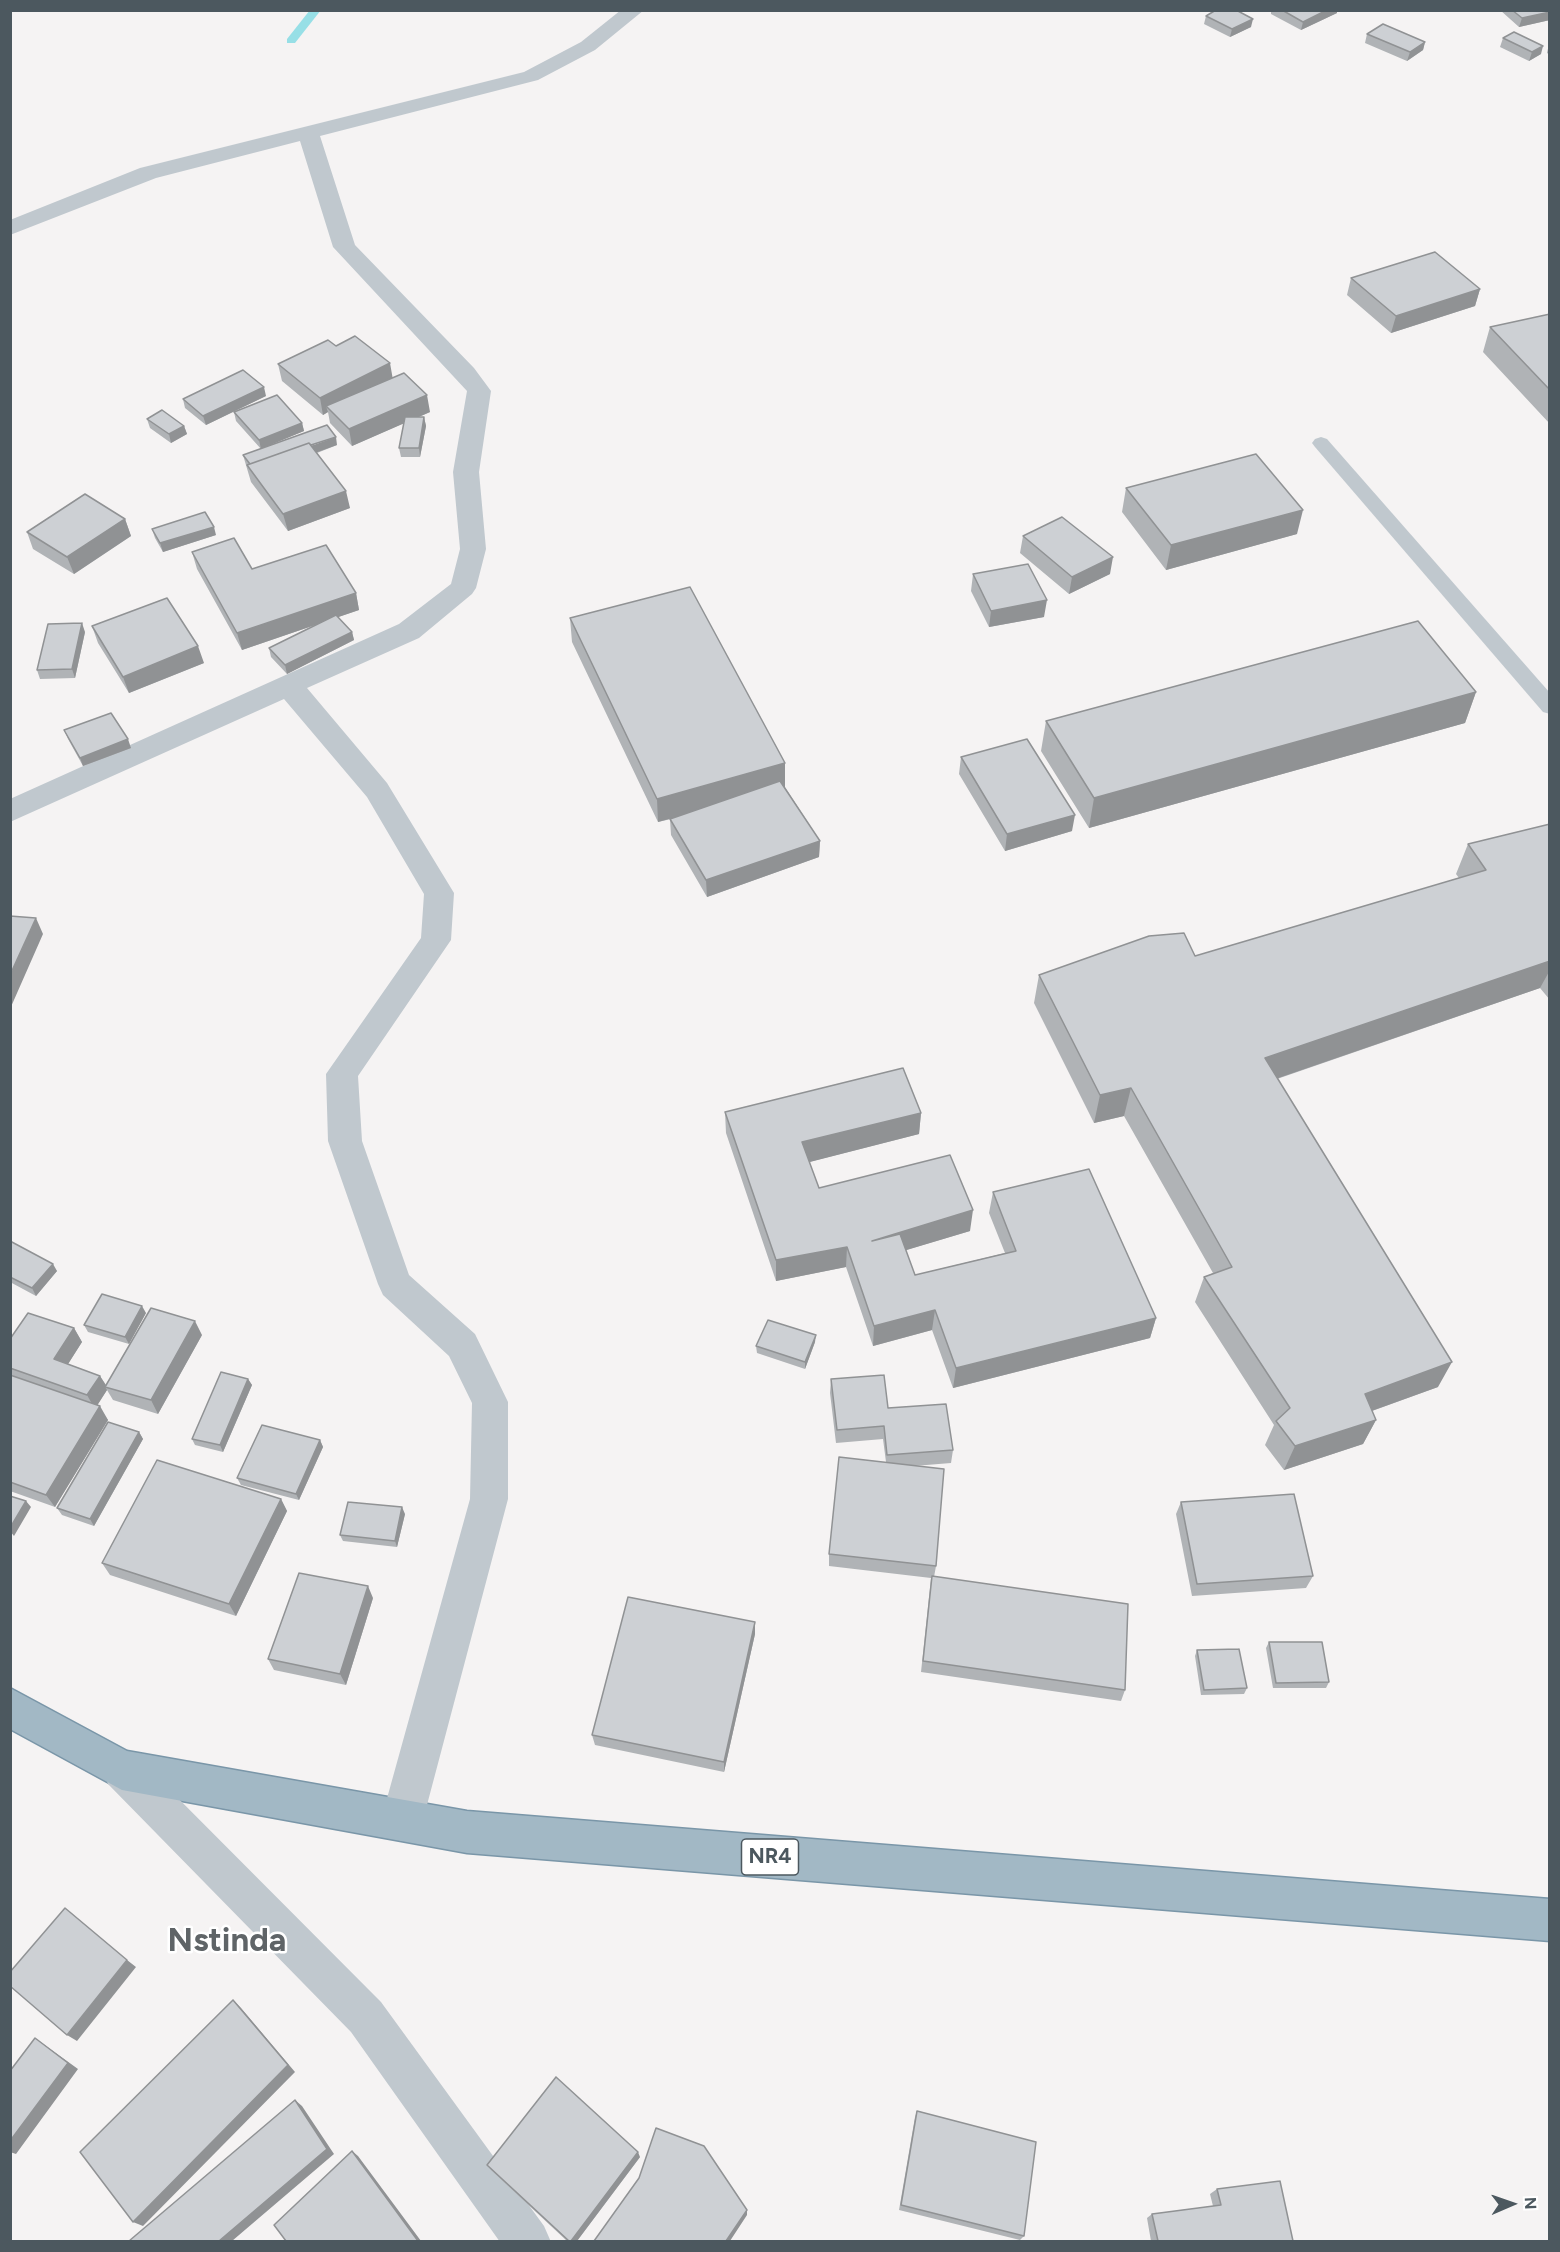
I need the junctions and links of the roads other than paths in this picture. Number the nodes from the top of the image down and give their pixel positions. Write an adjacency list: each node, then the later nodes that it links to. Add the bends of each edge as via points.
1 (634, 10): 2 (street, via 588,46 531,76)
2 (308, 133): 3 (street, via 148,173); 5 (street, via 344,247 480,391 466,472 472,549 463,588 409,631)
3 (10, 228)
4 (1322, 443): 6 (lane)
5 (288, 685): 7 (street); 10 (street, via 377,790 439,892 436,940 342,1074 345,1141 395,1284 462,1345 490,1402 489,1499)
6 (1550, 707)
7 (10, 811)
8 (10, 1707): 9 (highway, NR4)
9 (122, 1770): 10 (highway, NR4); 12 (street, via 366,2017)
10 (402, 1820): 11 (highway, NR4, via 467,1832)
11 (1550, 1920)
12 (528, 2241)

